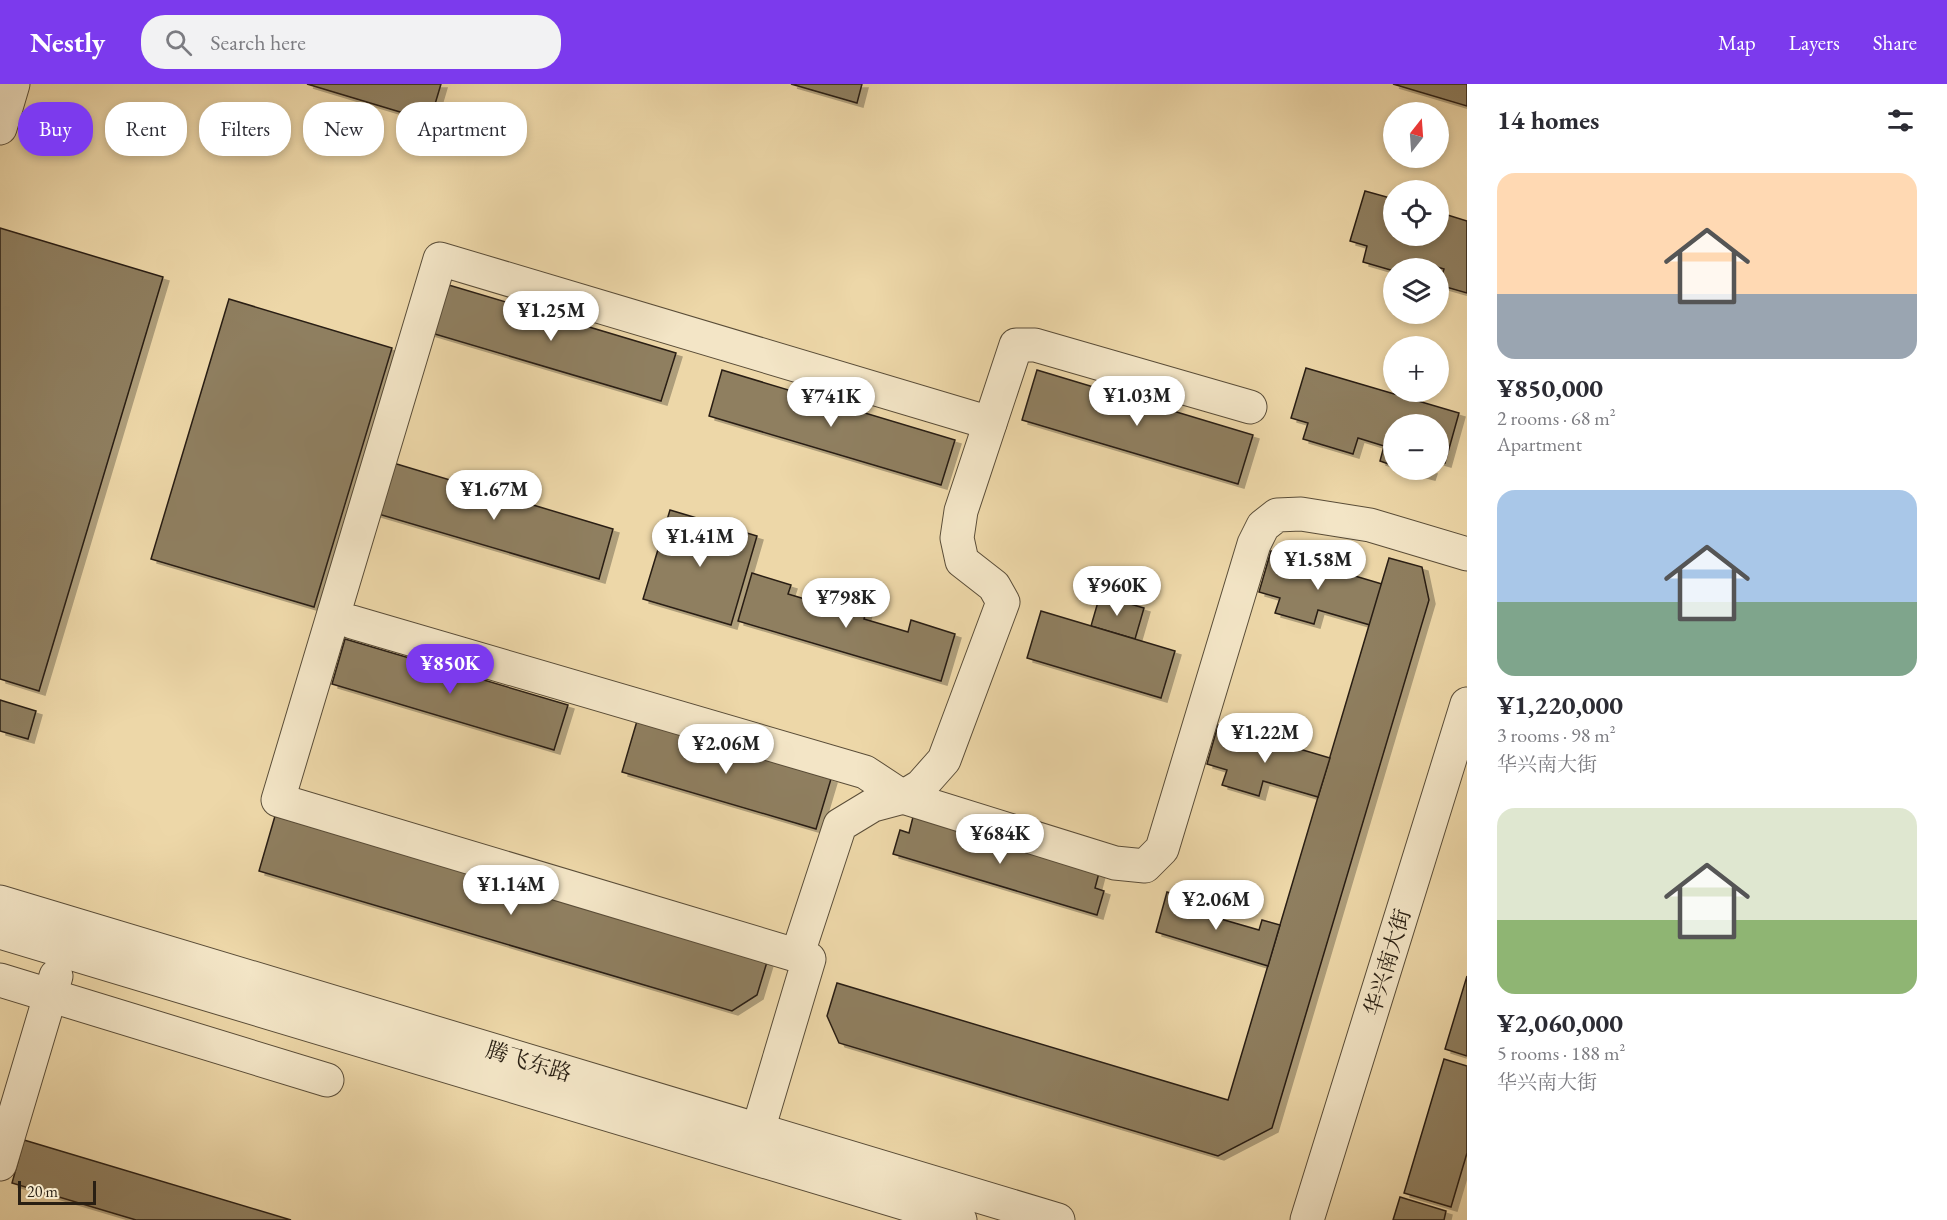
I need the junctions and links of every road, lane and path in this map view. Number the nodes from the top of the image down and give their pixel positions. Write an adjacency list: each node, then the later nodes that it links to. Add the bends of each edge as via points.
1 (13, 84): 2 (street)
2 (0, 128)
3 (1250, 407): 4 (street, via 1035,345 1016,345)
4 (990, 423): 8 (street, via 961,511 957,538 962,561 994,585 1003,602 944,760 921,786); 12 (street, via 440,259 278,800)
5 (1467, 554): 8 (street, via 1370,525 1301,514 1277,515 1263,526 1254,544 1162,849 1145,866 1115,863)
6 (352, 622): 8 (street, via 865,772)
7 (1467, 704): 20 (street, 华兴南大街)
8 (903, 796): 12 (street, via 873,806 840,825)
9 (0, 902): 16 (street, 腾飞东路)
10 (0, 932): 11 (street, 腾飞东路)
11 (64, 951): 14 (street); 18 (street, 腾飞东路)
12 (797, 956): 16 (street, via 809,959)
13 (0, 980): 14 (street)
14 (50, 996): 15 (street); 17 (street)
15 (327, 1080)
16 (758, 1130): 19 (street, 腾飞东路)
17 (0, 1164)
18 (960, 1220)
19 (1058, 1220)
20 (1307, 1220)

